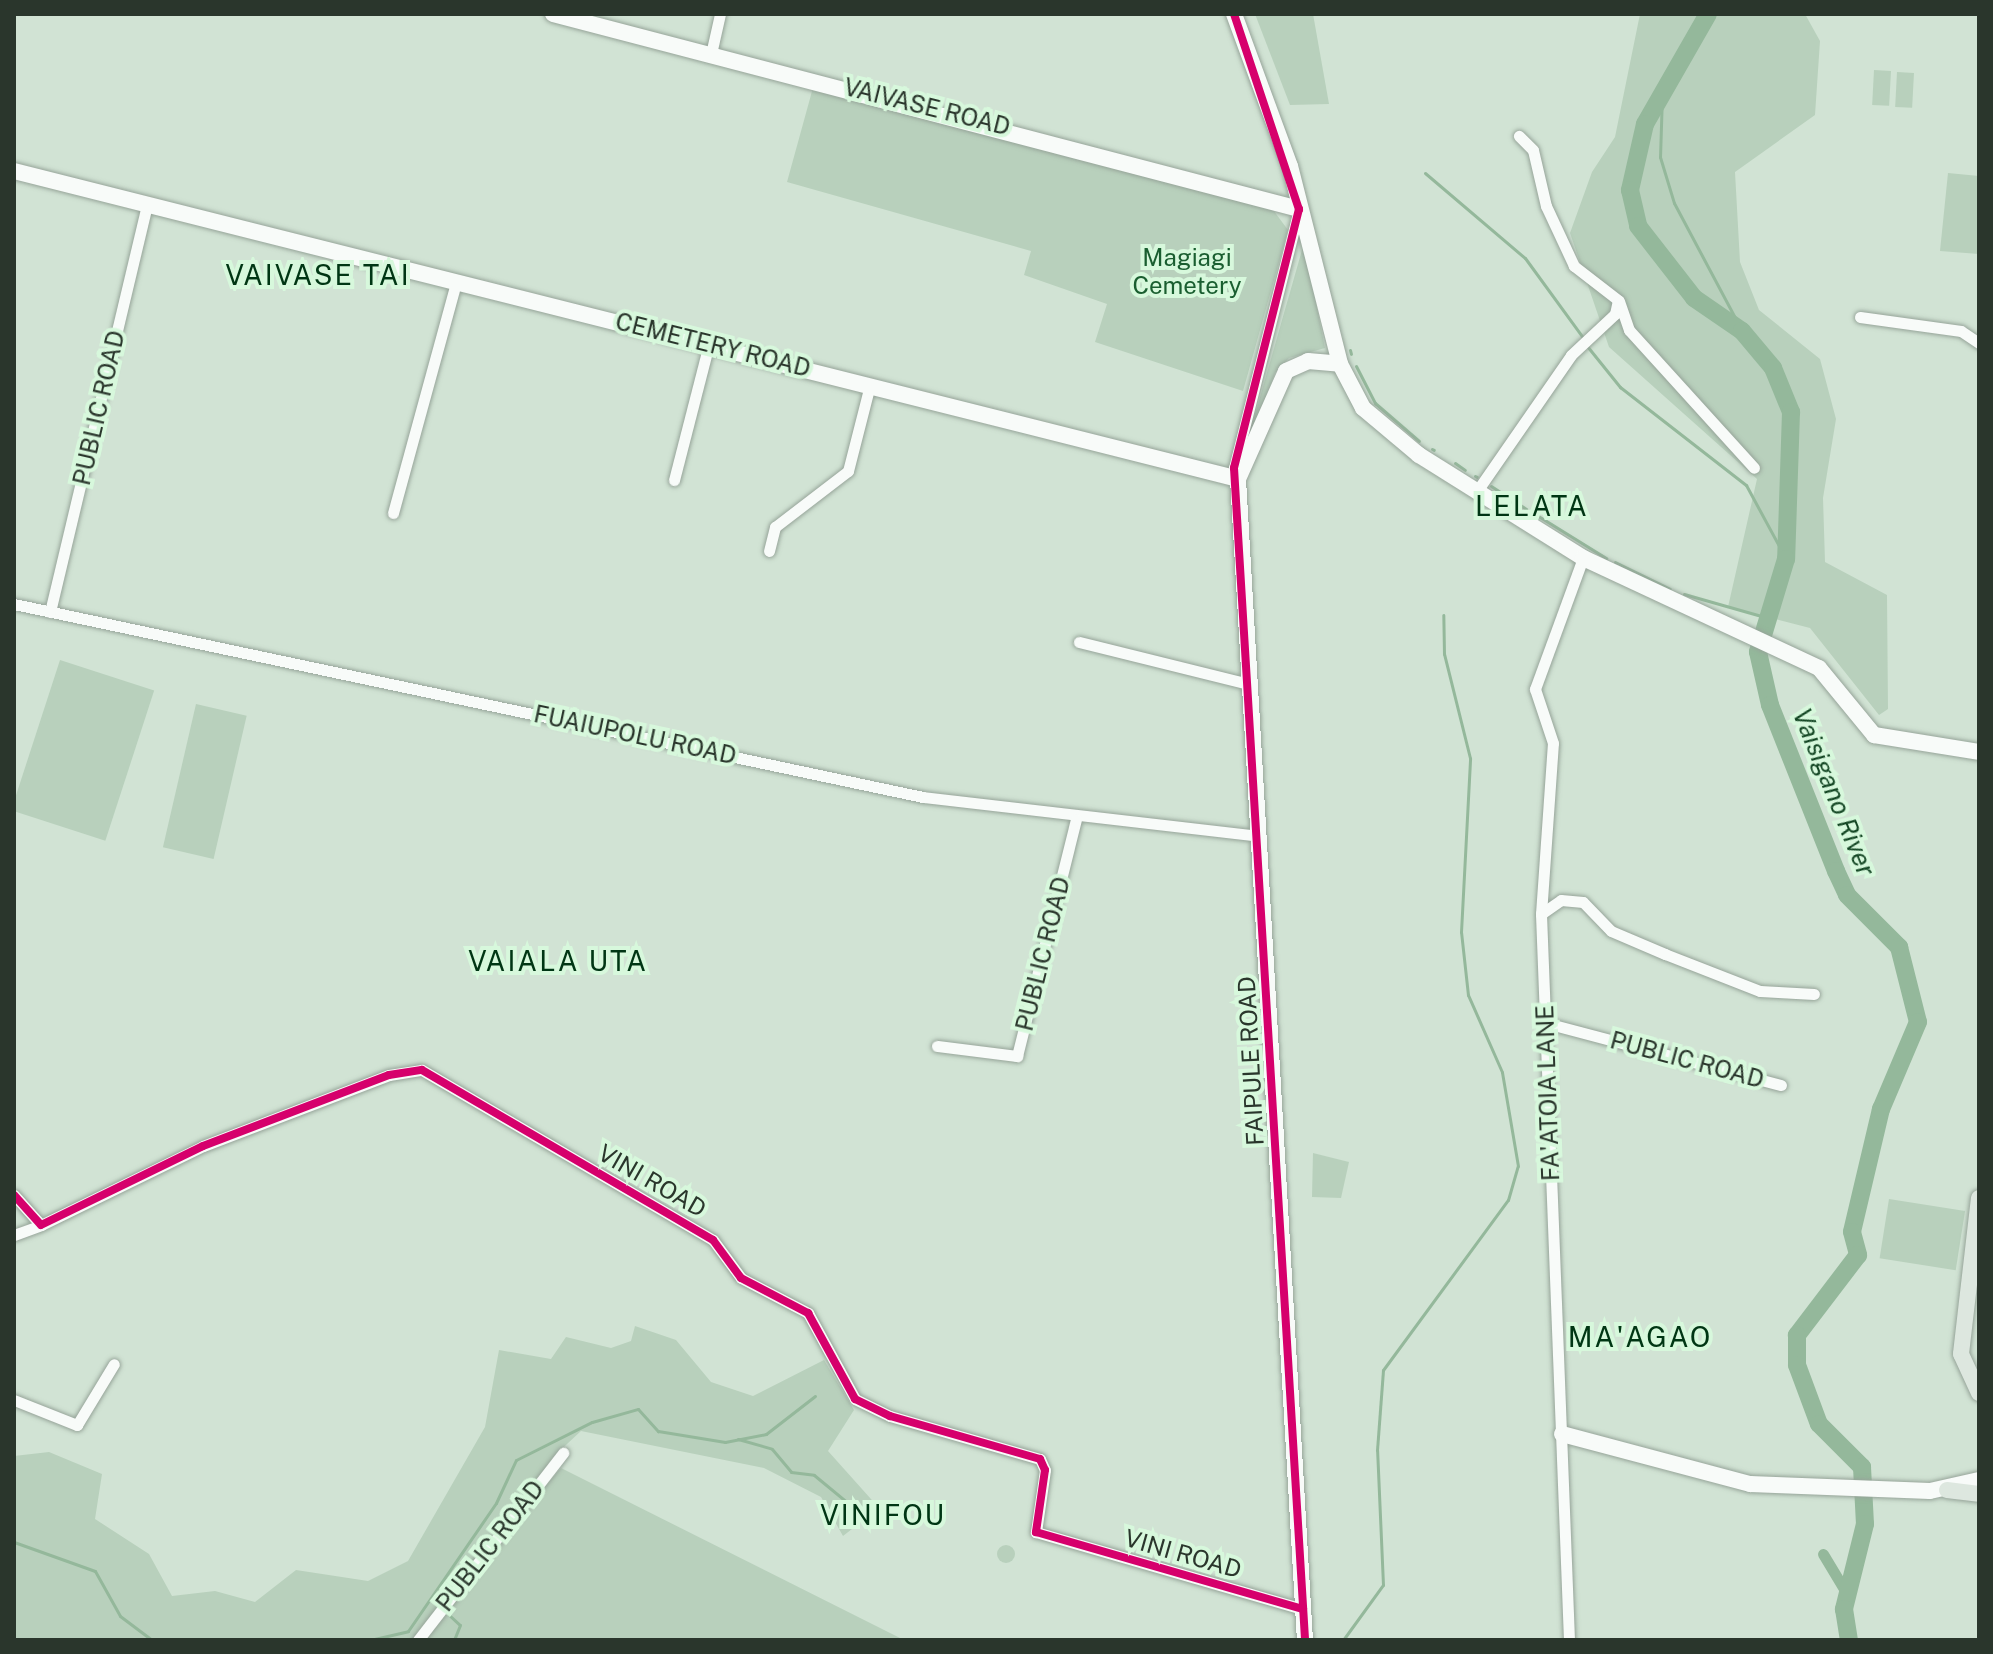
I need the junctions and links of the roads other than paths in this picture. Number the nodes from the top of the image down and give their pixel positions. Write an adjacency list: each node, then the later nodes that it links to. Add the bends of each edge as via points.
1 (553, 14): 4 (street, VAIVASE ROAD)
2 (720, 14): 4 (street)
3 (1234, 14): 8 (street)
4 (711, 54): 8 (street, VAIVASE ROAD)
5 (1519, 136): 10 (street, via 1533,150 1546,206 1574,266)
6 (14, 171): 7 (street, CEMETERY ROAD)
7 (147, 204): 9 (street, CEMETERY ROAD); 24 (street, PUBLIC ROAD)
8 (1299, 209): 14 (street); 17 (street, via 1234,468)
9 (456, 282): 13 (street, CEMETERY ROAD); 20 (street)
10 (1618, 300): 16 (street, via 1629,330); 19 (street, via 1615,314 1571,355)
11 (1860, 317): 12 (street, via 1961,331)
12 (1979, 343)
13 (709, 344): 15 (street, CEMETERY ROAD); 18 (street)
14 (1340, 364): 17 (street, via 1308,361 1286,371); 19 (street, via 1383,427)
15 (870, 385): 17 (street, CEMETERY ROAD); 21 (street, via 848,471 775,527)
16 (1754, 468)
17 (1238, 479): 26 (street, FAIPULE ROAD)
18 (674, 480)
19 (1477, 491): 22 (street)
20 (393, 513)
21 (769, 551)
22 (1583, 558): 27 (street, via 1819,668 1874,735); 30 (street, FA'ATOIA LANE, via 1535,675 1553,743)
23 (14, 604): 24 (street, FUAIUPOLU ROAD)
24 (50, 612): 28 (street, FUAIUPOLU ROAD, via 923,797)
25 (1079, 642): 26 (street)
26 (1249, 684): 29 (street, FAIPULE ROAD)
27 (1979, 752)
28 (1076, 819): 29 (street, FUAIUPOLU ROAD); 33 (street, PUBLIC ROAD, via 1017,1056)
29 (1260, 836): 47 (street, FAIPULE ROAD)
30 (1541, 914): 31 (street, via 1561,900 1583,902 1611,931 1665,954 1760,991); 32 (street, FA'ATOIA LANE)
31 (1814, 994)
32 (1546, 1023): 34 (street, PUBLIC ROAD); 42 (street, FA'ATOIA LANE)
33 (937, 1046)
34 (1781, 1085)
35 (14, 1195): 37 (street)
36 (1979, 1198): 40 (main road, via 1961,1354)
37 (41, 1225): 38 (street); 47 (street, VINI ROAD, via 203,1146 405,1070 422,1070 713,1240 741,1278 808,1313 855,1399 890,1416 1040,1459 1036,1532)
38 (14, 1235)
39 (114, 1364): 41 (street, via 77,1425)
40 (1979, 1393)
41 (14, 1400)
42 (1562, 1434): 45 (street, via 1750,1484); 50 (street, FA'ATOIA LANE)
43 (563, 1453): 48 (street, PUBLIC ROAD)
44 (1979, 1480): 45 (street)
45 (1947, 1490): 46 (main road)
46 (1979, 1494)
47 (1303, 1609): 49 (street, FAIPULE ROAD)
48 (418, 1640)
49 (1305, 1640)
50 (1569, 1640)

